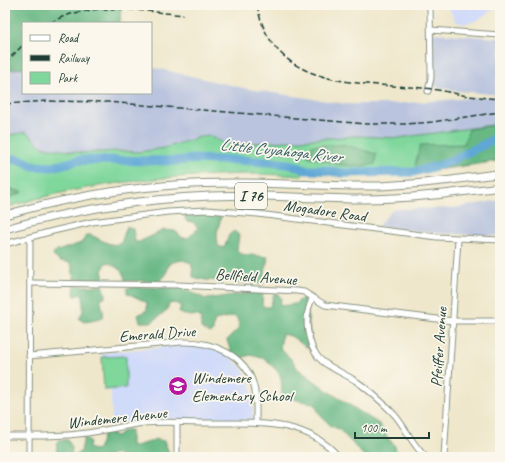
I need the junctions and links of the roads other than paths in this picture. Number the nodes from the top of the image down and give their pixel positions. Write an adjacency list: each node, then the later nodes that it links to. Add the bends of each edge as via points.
1 (430, 5): 2 (street)
2 (431, 30): 3 (street); 4 (street, via 431,78)
3 (500, 35)
4 (428, 91)
5 (500, 174): 7 (highway, I 76, via 379,186 188,184 94,195)
6 (500, 187): 8 (highway, I 76, via 396,198 234,196 168,199 83,210)
7 (5, 216)
8 (5, 229)
9 (30, 237): 10 (street, Mogadore Road, via 110,219 207,210); 12 (street, Mogadore Road); 13 (street)
10 (458, 239): 11 (street, Mogadore Road); 15 (street, Pfeiffer Avenue)
11 (500, 240)
12 (5, 244)
13 (30, 284): 14 (street, Bellfield Avenue, via 186,286 297,291 304,292); 17 (street)
14 (312, 298): 15 (street, Bellfield Avenue, via 325,305); 25 (street, via 308,325 318,357 376,396 399,419 417,448)
15 (453, 321): 16 (street, Bellfield Avenue); 26 (street, Pfeiffer Avenue)
16 (500, 321)
17 (29, 356): 19 (street, Emerald Drive, via 181,342 212,345 231,354 248,371 256,394); 21 (street)
18 (177, 423): 19 (street, Windemere Avenue); 21 (street, Windemere Avenue, via 146,423 81,434); 23 (street)
19 (256, 423): 24 (street, Windemere Avenue, via 307,433)
20 (5, 436): 21 (street, Windemere Avenue)
21 (29, 436): 22 (street)
22 (29, 457)
23 (177, 457)
24 (339, 457)
25 (426, 457)
26 (444, 457)

